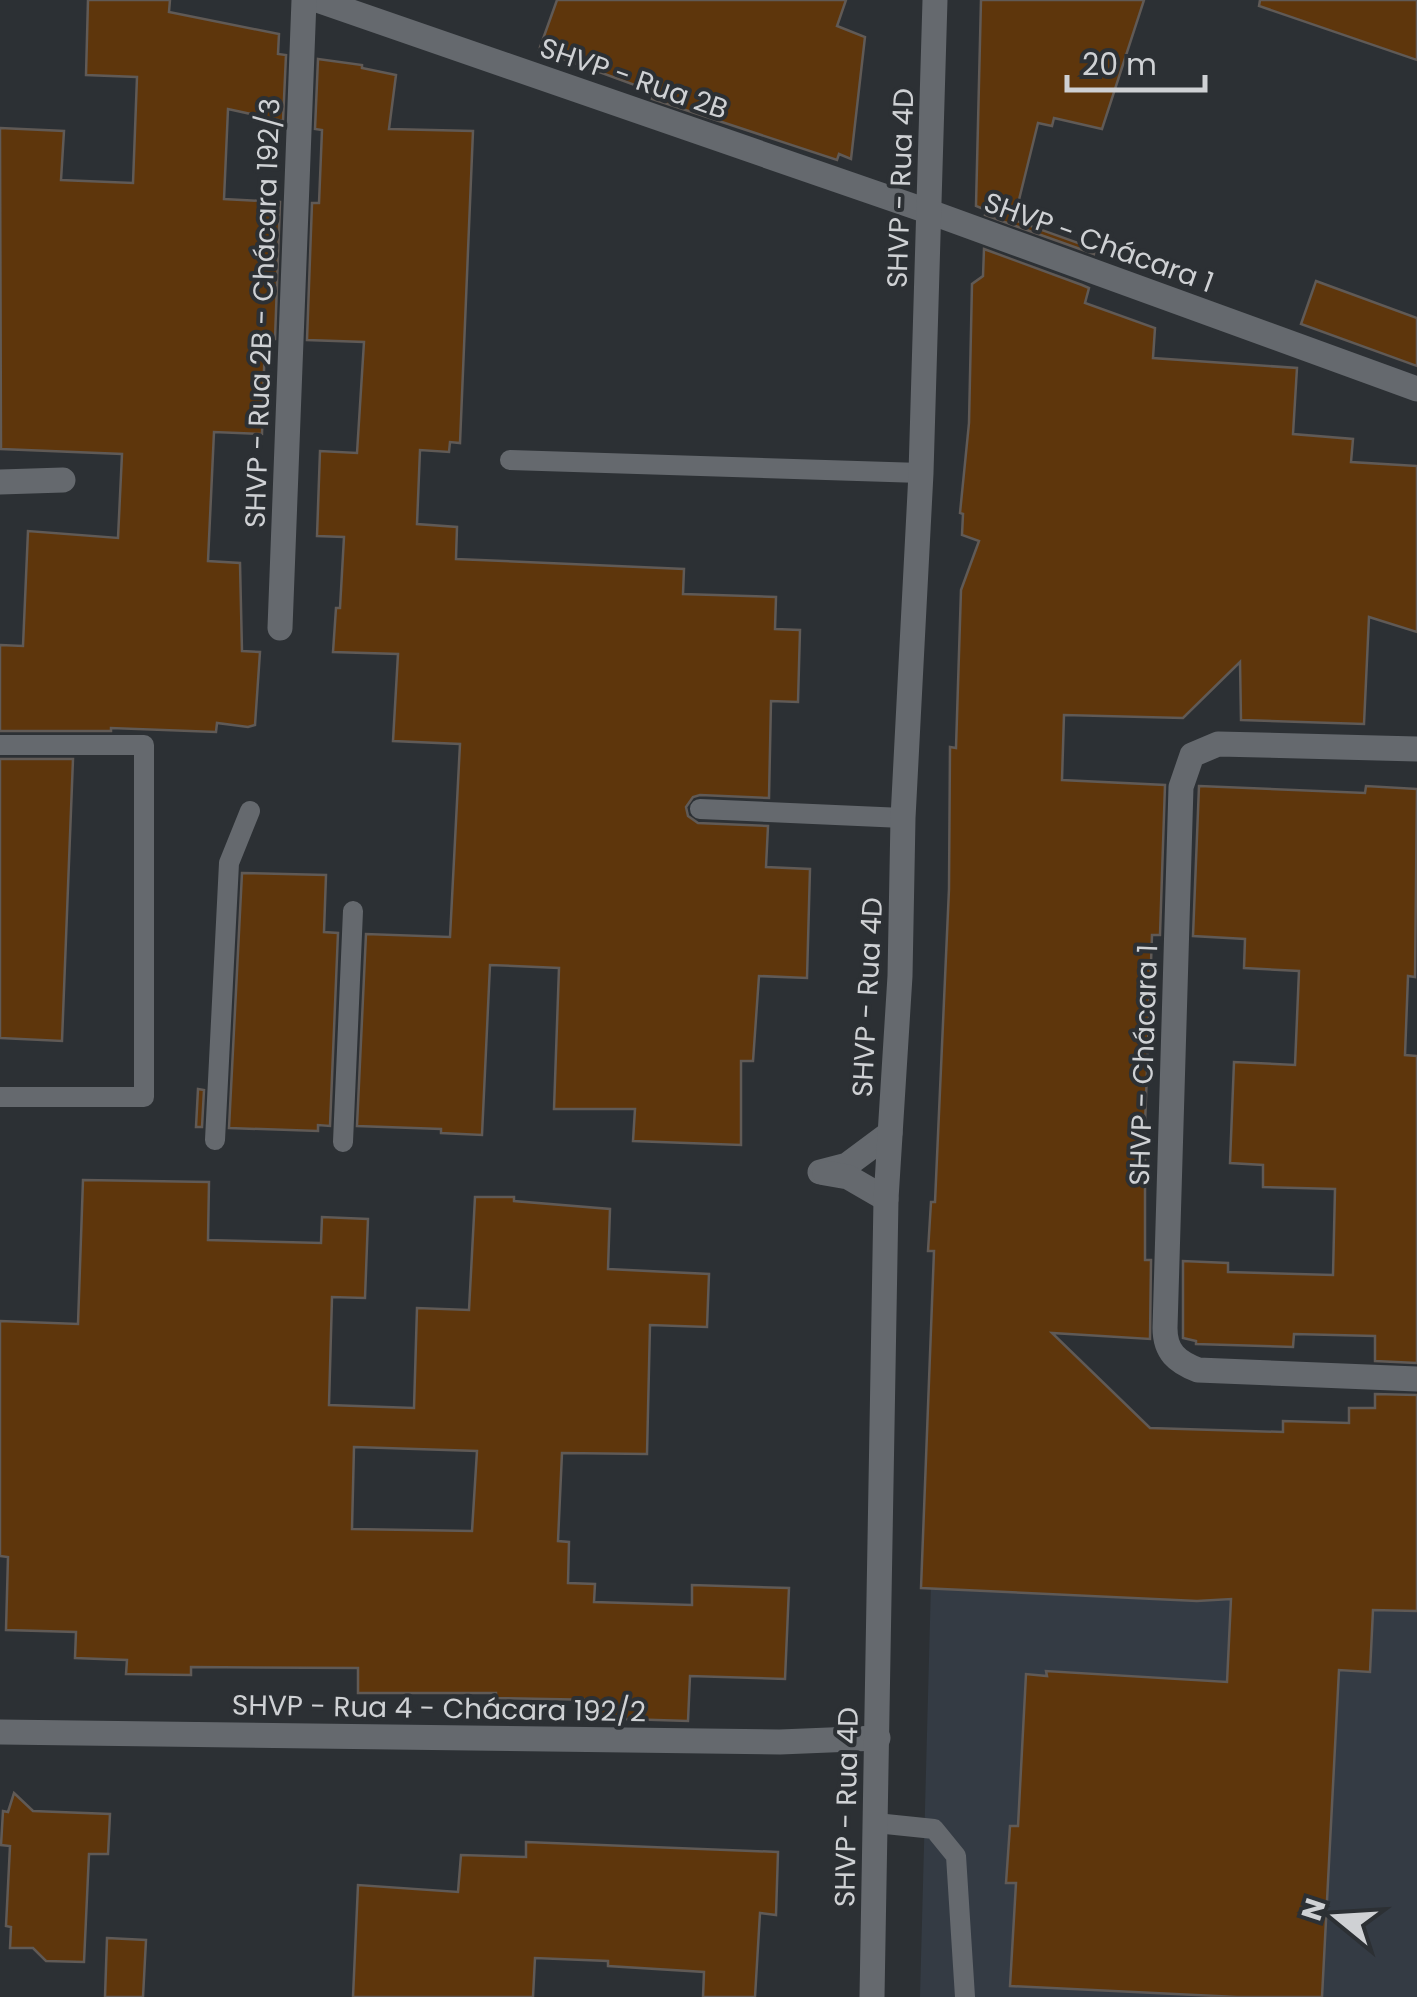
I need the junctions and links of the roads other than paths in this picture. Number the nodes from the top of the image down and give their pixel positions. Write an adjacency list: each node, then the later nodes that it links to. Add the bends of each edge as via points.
1 (304, 0): 10 (street, SHVP - Rua 2B - Chácara 192/3)
2 (318, 0): 4 (street, SHVP - Rua 2B)
3 (935, 0): 4 (street, SHVP - Rua 4D)
4 (930, 212): 5 (street, SHVP - Chácara 1); 7 (street, SHVP - Rua 4D)
5 (1417, 389)
6 (510, 460): 7 (lane)
7 (921, 473): 15 (street, SHVP - Rua 4D)
8 (63, 480): 9 (street)
9 (0, 482)
10 (280, 628)
11 (0, 745): 17 (lane, via 144,744 144,1097)
12 (1417, 750): 22 (street, SHVP - Chácara 1, via 1218,744 1192,754 1181,787 1165,1328 1165,1343 1178,1362 1198,1370)
13 (700, 809): 15 (lane)
14 (250, 811): 19 (lane, via 229,863)
15 (904, 818): 18 (street, SHVP - Rua 4D)
16 (353, 911): 20 (lane)
17 (0, 1097)
18 (890, 1133): 21 (street, SHVP - Rua 4D); 21 (street, via 847,1165 820,1172 848,1177)
19 (215, 1140)
20 (343, 1142)
21 (886, 1198): 24 (street, SHVP - Rua 4D)
22 (1417, 1379)
23 (0, 1732): 24 (street, SHVP - Rua 4 - Chácara 192/2)
24 (878, 1738): 25 (street, SHVP - Rua 4D)
25 (876, 1824): 26 (street, SHVP - Rua 4D); 27 (lane, via 934,1829 956,1856)
26 (872, 1997)
27 (965, 1997)

